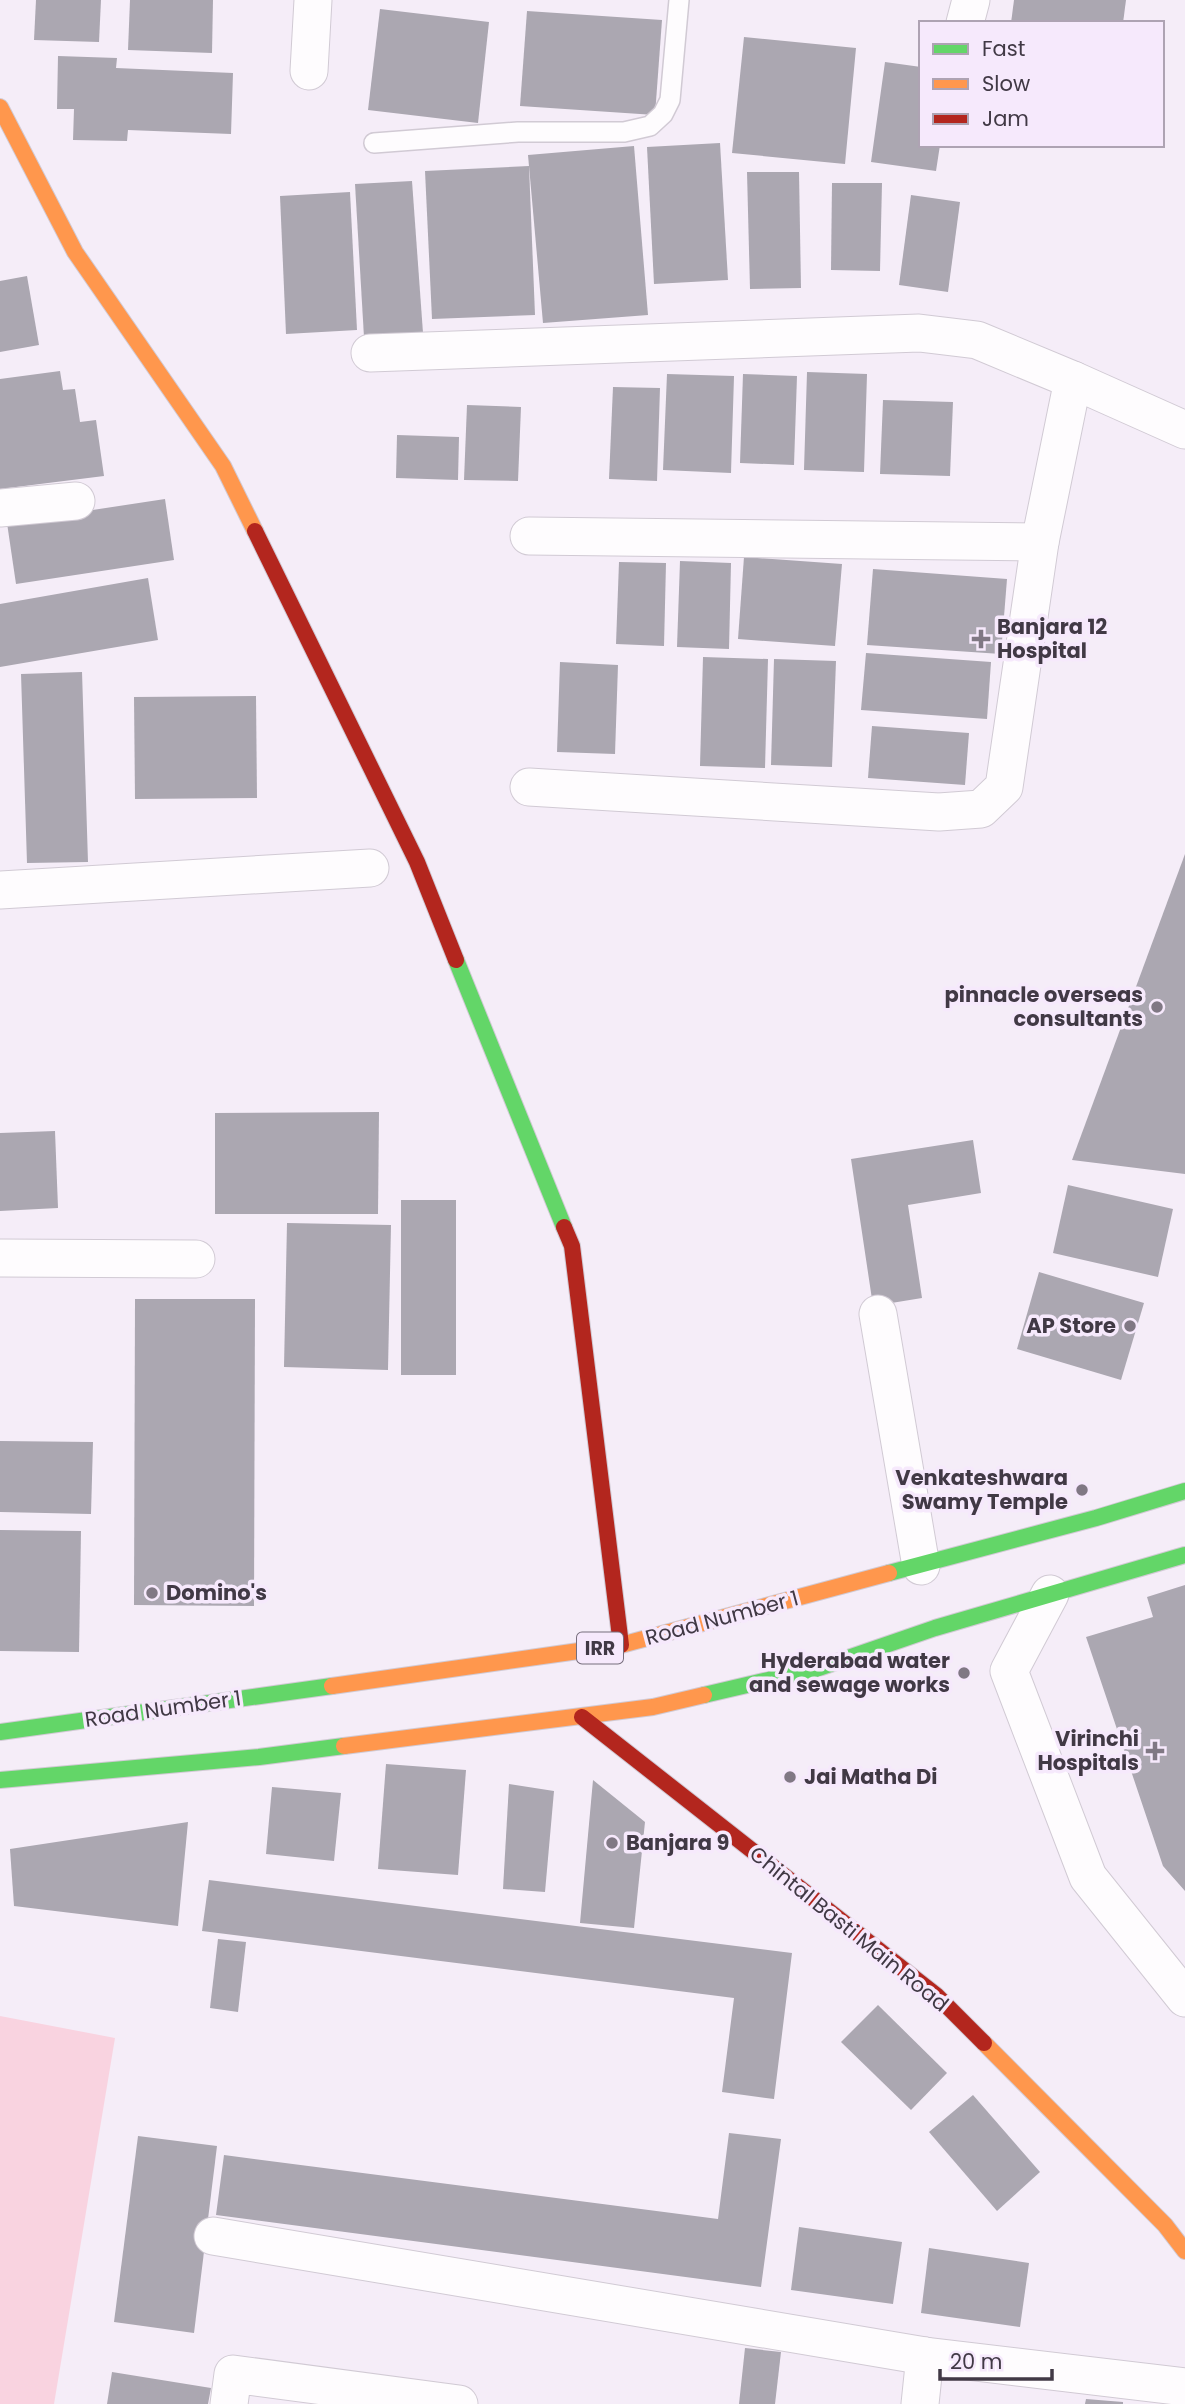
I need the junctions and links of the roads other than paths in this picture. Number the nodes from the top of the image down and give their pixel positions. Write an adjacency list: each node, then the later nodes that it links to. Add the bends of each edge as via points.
1 (313, 0): 5 (street)
2 (679, 0): 7 (lane, via 670,100 650,125 624,132 519,132)
3 (971, 0): 4 (street)
4 (966, 21)
5 (309, 71)
6 (0, 107): 25 (street, via 75,252 223,466 417,862 572,1246)
7 (374, 143)
8 (370, 353): 9 (street, via 919,333 977,340)
9 (1073, 380): 10 (street); 14 (street)
10 (1185, 430)
11 (76, 501): 12 (street)
12 (0, 508)
13 (529, 536): 14 (street)
14 (1040, 542): 15 (street, via 1004,787 981,809 939,812)
15 (529, 787)
16 (370, 868): 17 (street)
17 (0, 890)
18 (0, 1258): 19 (street)
19 (196, 1259)
20 (878, 1314): 23 (street)
21 (1185, 1491): 23 (street, Road Number 1 / IRR)
22 (1185, 1555): 24 (street)
23 (921, 1566): 25 (street, Road Number 1 / IRR)
24 (1050, 1594): 26 (street, via 816,1669 665,1704); 29 (street, via 1009,1671 1088,1877)
25 (621, 1645): 27 (street, Road Number 1 / IRR)
26 (582, 1717): 28 (street, via 259,1757); 31 (street, Chintal Basti Main Road, via 936,1995 1165,2225)
27 (0, 1732)
28 (0, 1780)
29 (1185, 1998)
30 (212, 2236): 32 (street)
31 (1185, 2251)
32 (925, 2356): 33 (street); 36 (street)
33 (1185, 2387)
34 (229, 2404): 35 (street, via 233,2374)
35 (459, 2404)
36 (920, 2404)

